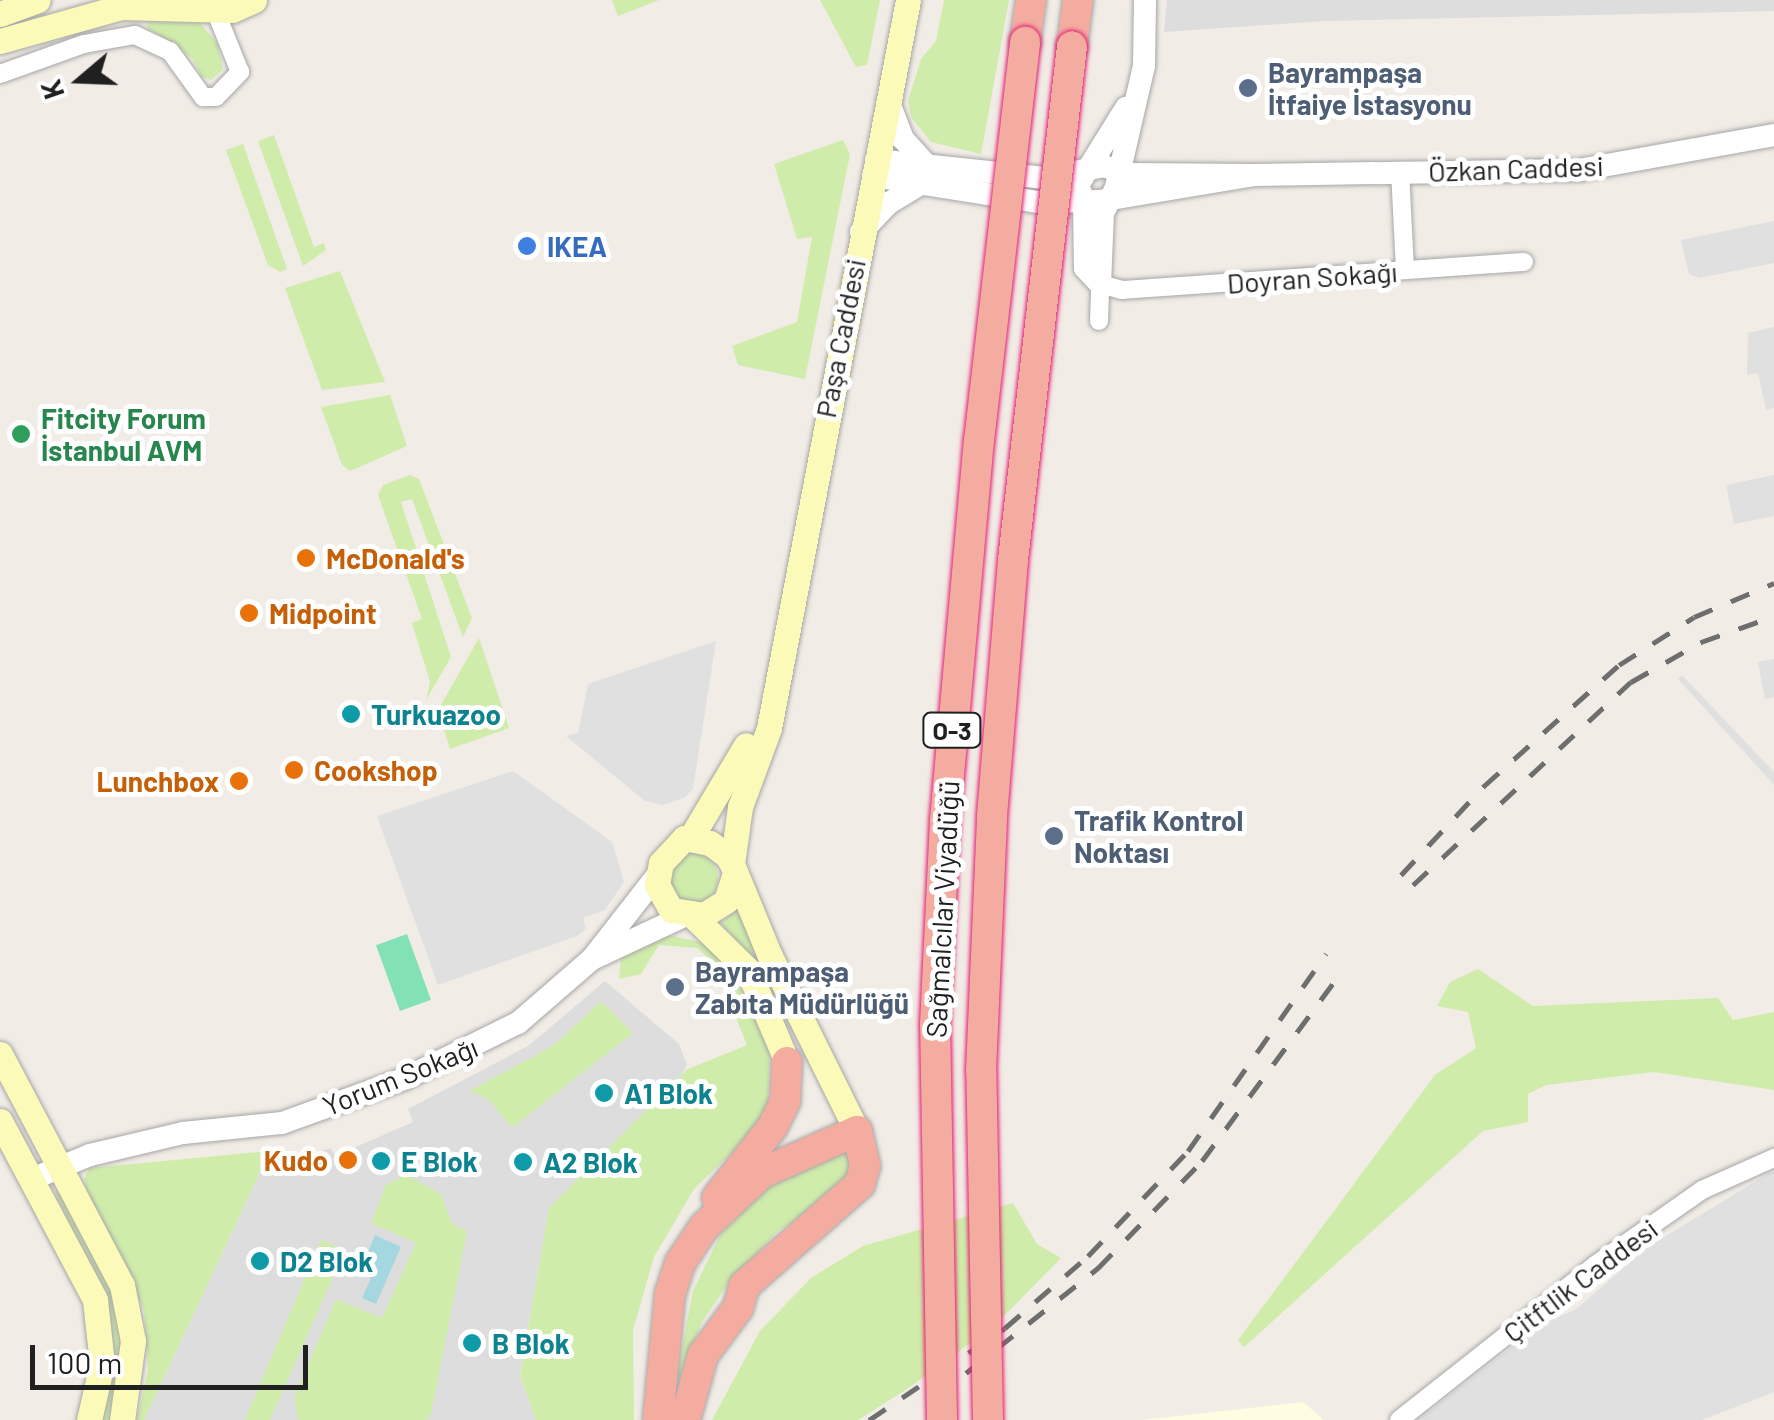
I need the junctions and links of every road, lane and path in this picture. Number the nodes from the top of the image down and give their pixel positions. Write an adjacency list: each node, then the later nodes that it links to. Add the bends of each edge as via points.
1 (38, 0): 8 (main road)
2 (254, 0): 7 (main road)
3 (908, 0): 12 (main road, Paşa Caddesi)
4 (1031, 0): 45 (highway, Sağmalcılar Viyadüğü / O-3, bridge, via 979,441 945,820 935,1025)
5 (1078, 0): 46 (highway, Sağmalcılar Viyadüğü / O-3, bridge, via 1013,560 992,816 980,1071)
6 (1144, 0): 11 (street, via 1146,47)
7 (209, 5): 9 (main road, via 121,8); 10 (street, via 240,72 216,97 203,97 170,51 135,35 84,44)
8 (0, 14)
9 (0, 41)
10 (0, 74)
11 (1136, 93): 15 (street); 17 (street)
12 (888, 100): 14 (main road, Paşa Caddesi); 19 (street)
13 (1774, 135): 16 (street, Özkan Caddesi, via 1580,170)
14 (875, 168): 19 (street); 22 (main road, Paşa Caddesi)
15 (1086, 168): 17 (street, Özkan Caddesi); 19 (street, Özkan Caddesi, via 1045,178); 21 (street, via 1078,186)
16 (1400, 171): 18 (street, Özkan Caddesi); 24 (street)
17 (1117, 172): 18 (street, Özkan Caddesi); 20 (street)
18 (1255, 174): 20 (street, Özkan Caddesi)
19 (925, 176): 21 (street, Özkan Caddesi, via 1037,202); 22 (street)
20 (1108, 198): 21 (street, Özkan Caddesi); 25 (street)
21 (1084, 202): 25 (street, via 1085,268)
22 (860, 233): 27 (main road, Paşa Caddesi)
23 (1524, 262): 24 (street, Doyran Sokağı)
24 (1405, 270): 25 (street, Doyran Sokağı, via 1122,290)
25 (1100, 284): 26 (street)
26 (1100, 321)
27 (775, 676): 28 (main road, Paşa Caddesi, via 737,766); 29 (main road, Paşa Caddesi, via 769,728 740,807)
28 (690, 839): 29 (main road, via 716,846); 30 (main road, via 672,849)
29 (734, 868): 31 (main road, via 726,902); 36 (main road)
30 (656, 877): 31 (main road, via 663,902); 32 (street, Yorum Sokağı)
31 (689, 916): 32 (street, Yorum Sokağı); 34 (main road, via 748,970)
32 (592, 960): 38 (street, Yorum Sokağı, via 518,1023 441,1064 282,1123 183,1133)
33 (0, 1054): 38 (main road)
34 (787, 1062): 40 (highway, via 780,1112 728,1176)
35 (0, 1121): 39 (main road)
36 (857, 1131): 40 (highway, via 762,1173); 44 (highway, via 865,1166 860,1184 831,1215 760,1266 703,1355)
37 (1774, 1158): 47 (street, Çitftlik Caddesi, via 1702,1190)
38 (63, 1166): 39 (street, Yorum Sokağı); 42 (main road, via 130,1313 132,1366)
39 (32, 1179): 41 (main road, via 95,1300 102,1363)
40 (714, 1216): 43 (highway, via 680,1263 670,1294)
41 (90, 1420)
42 (122, 1420)
43 (658, 1420)
44 (685, 1420)
45 (942, 1420)
46 (988, 1420)
47 (1398, 1420)

